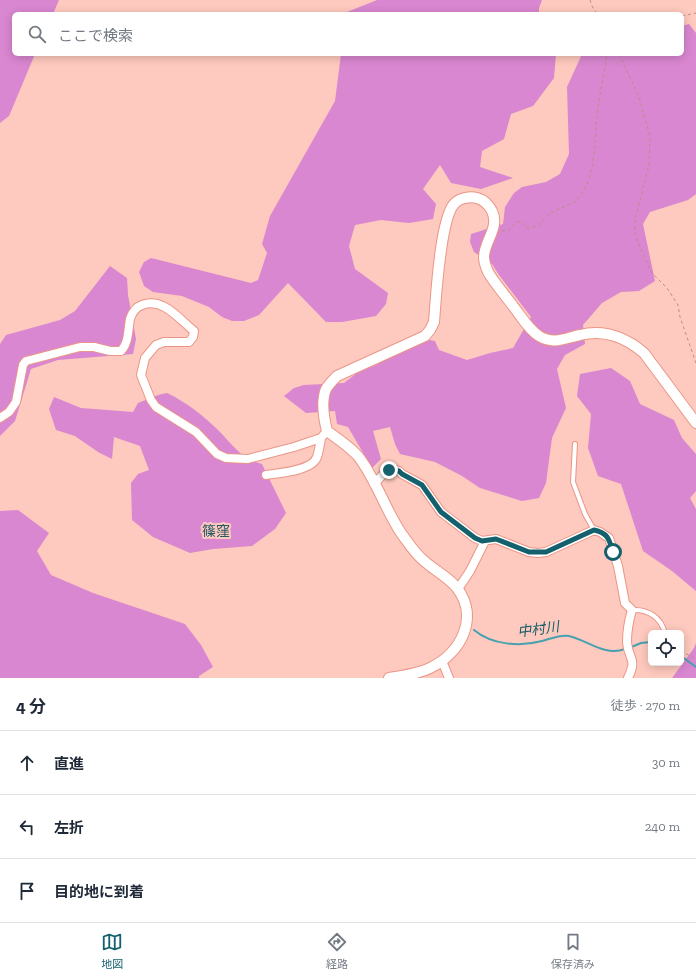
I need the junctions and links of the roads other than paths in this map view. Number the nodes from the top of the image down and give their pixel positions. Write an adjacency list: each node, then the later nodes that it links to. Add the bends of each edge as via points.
1 (0, 418): 3 (street, via 9,412 16,402 26,361 80,347 121,351 125,347 134,311 139,306 150,303 168,308 194,331 189,342 156,344 144,358 141,375 151,400 156,407 196,432 217,454 226,458 248,459 294,447)
2 (696, 423): 3 (street, via 644,353 629,341 601,333 557,341 539,336 530,328 498,286 485,264 485,247 494,228 495,218 492,210 485,201 466,198 455,203 448,214 434,322 430,330 425,336 337,376 326,390)
3 (324, 434): 5 (street, via 317,458 312,464); 6 (street, via 350,447)
4 (575, 444): 7 (lane, via 573,482)
5 (266, 475)
6 (374, 484): 8 (street, via 389,470 399,471 422,485 441,512 461,529); 9 (street, via 401,532 421,558)
7 (594, 530): 8 (street, via 546,552 538,553 496,539); 10 (street, via 609,538 618,566 625,603)
8 (485, 541): 9 (street)
9 (458, 589): 12 (street, via 464,602 467,624 458,644)
10 (632, 610): 11 (lane, via 656,616); 15 (street, via 628,625 633,667)
11 (664, 630)
12 (442, 661): 13 (street, via 418,672); 14 (street)
13 (389, 678)
14 (449, 678)
15 (628, 678)

